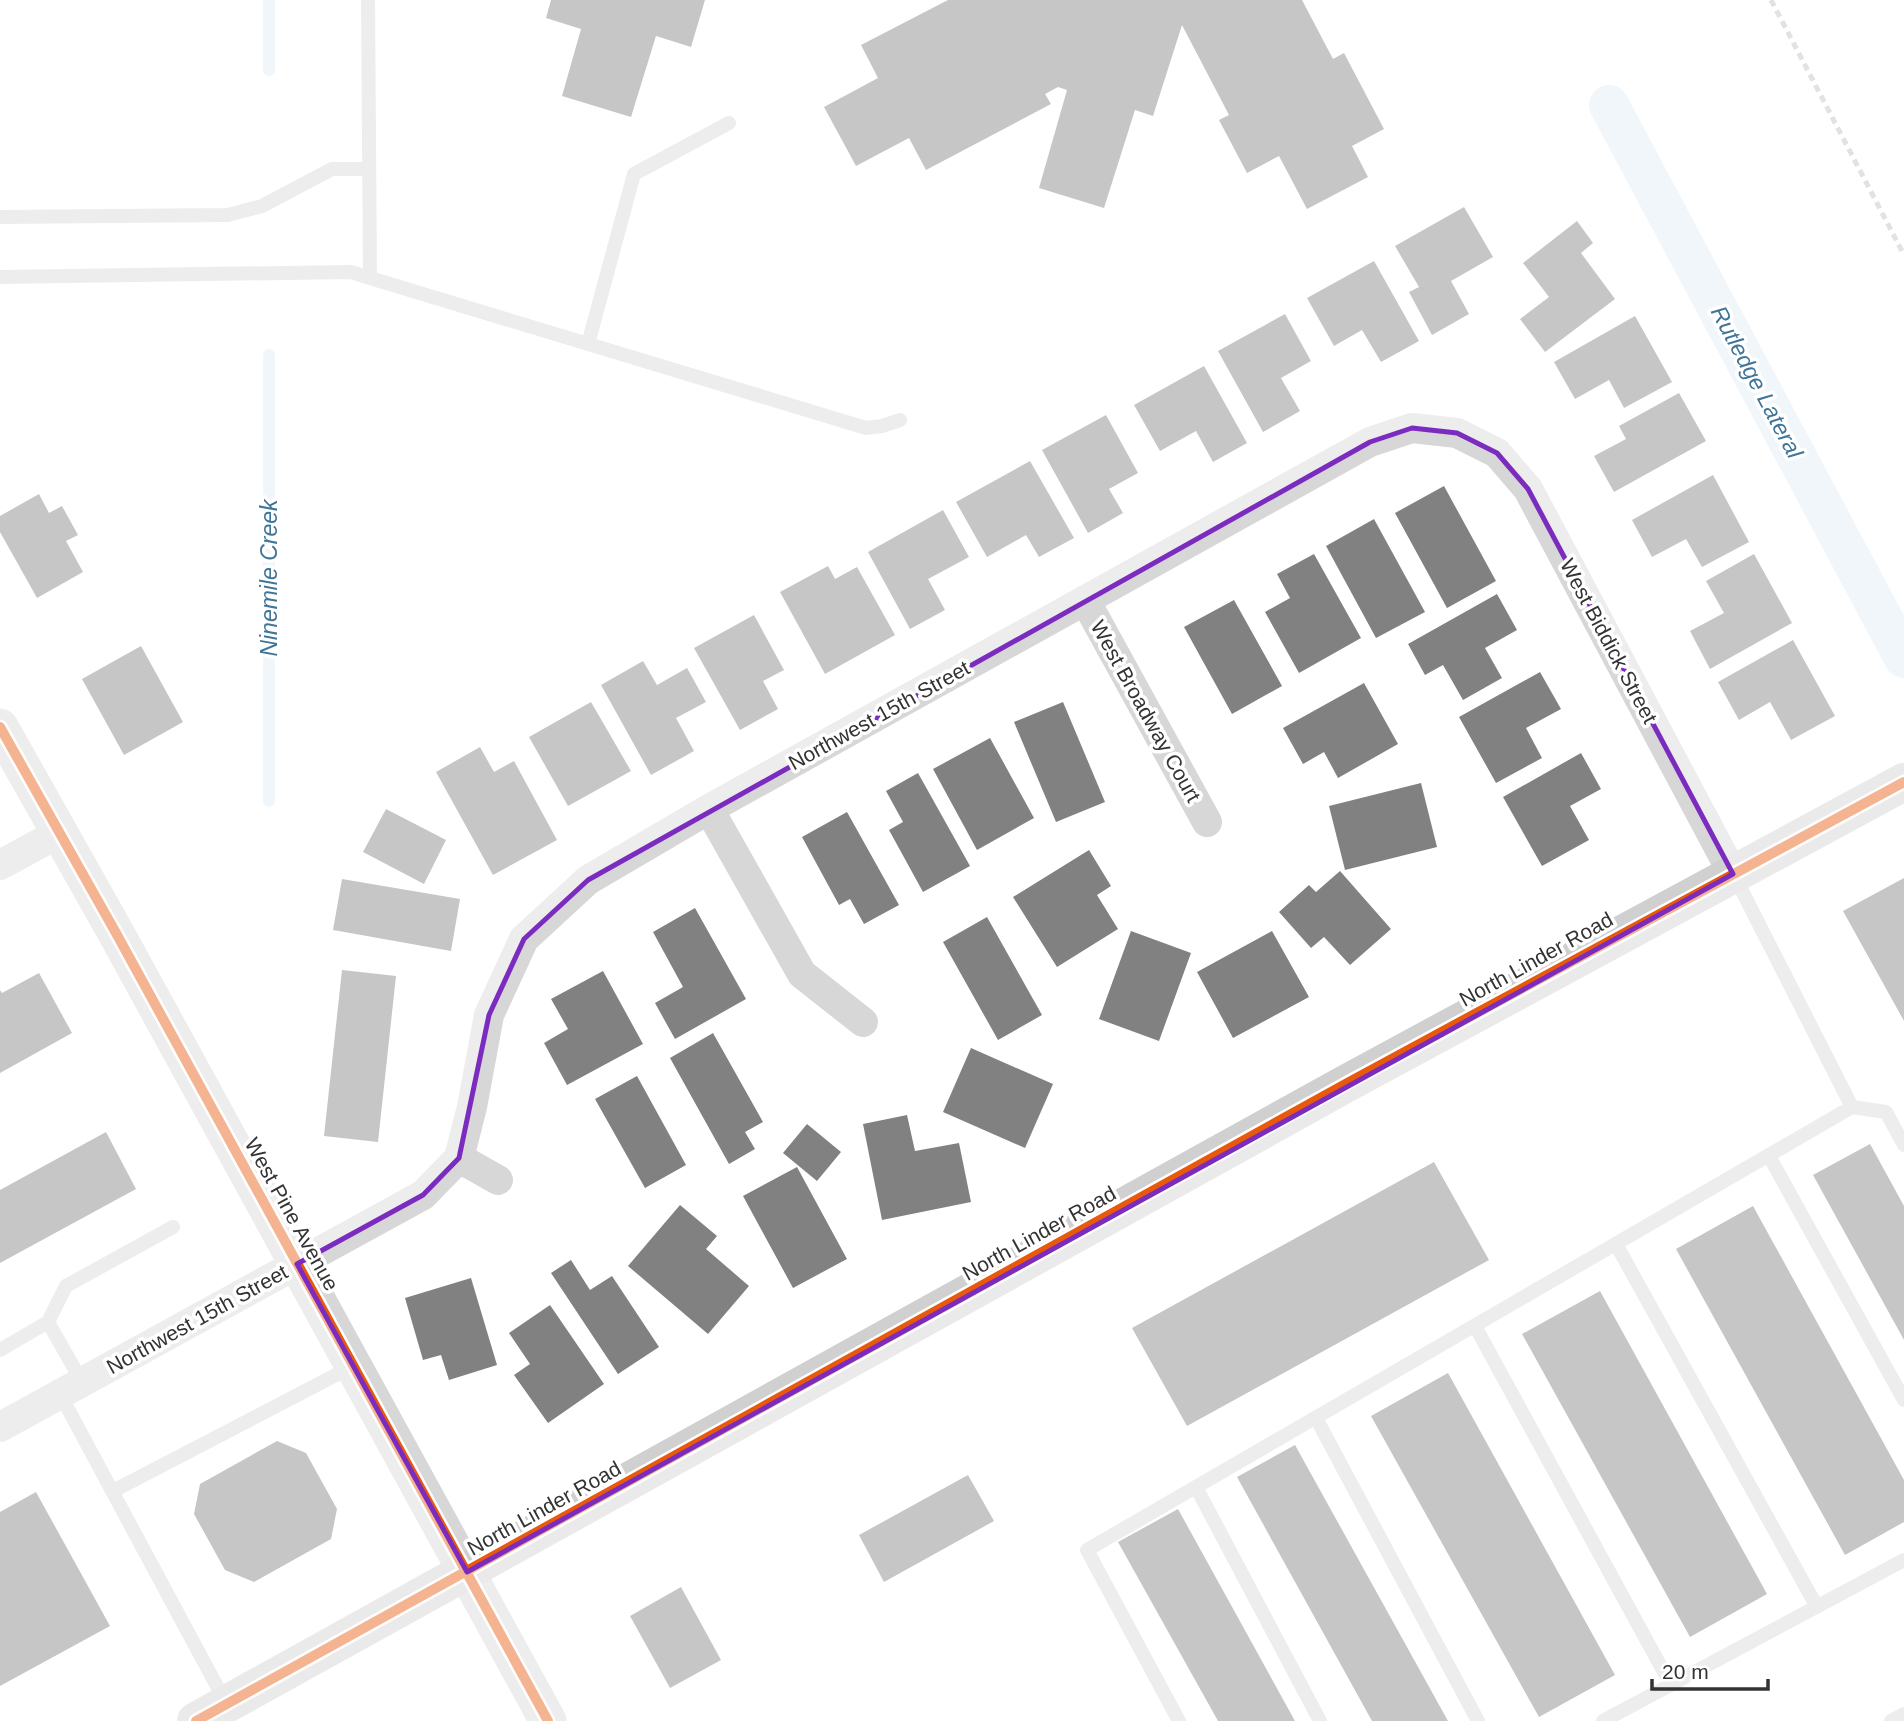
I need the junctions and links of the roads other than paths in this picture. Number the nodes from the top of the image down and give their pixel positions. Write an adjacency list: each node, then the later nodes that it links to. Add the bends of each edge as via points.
1 (368, 0): 3 (lane)
2 (729, 123): 7 (lane, via 634,174)
3 (369, 169): 4 (lane, via 332,169 262,206 228,215); 6 (lane)
4 (0, 217)
5 (0, 276): 6 (lane, via 351,272)
6 (370, 278): 7 (lane)
7 (588, 344): 8 (lane, via 866,428)
8 (900, 420)
9 (1458, 433): 10 (street, Northwest 15th Street, via 1412,429 1370,442); 17 (street, West Biddick Street, via 1497,453 1528,489)
10 (1086, 600): 13 (street, Northwest 15th Street); 14 (street, West Broadway Court)
11 (0, 727): 15 (street, West Pine Avenue)
12 (1904, 782): 17 (main road, North Linder Road)
13 (709, 809): 18 (street, via 802,974); 22 (street, Northwest 15th Street, via 588,880 524,939 489,1015)
14 (1207, 822)
15 (59, 833): 16 (street); 26 (street, West Pine Avenue)
16 (0, 865)
17 (1733, 874): 19 (lane); 38 (main road, North Linder Road)
18 (863, 1022)
19 (1852, 1107): 20 (lane, via 1886,1112); 21 (lane)
20 (1904, 1145)
21 (1769, 1156): 25 (lane); 32 (lane)
22 (459, 1158): 23 (street); 26 (street, Northwest 15th Street, via 423,1195)
23 (498, 1180)
24 (173, 1227): 27 (lane, via 66,1286)
25 (1616, 1244): 28 (lane); 39 (lane)
26 (297, 1264): 30 (street, West Pine Avenue); 31 (street, Northwest 15th Street)
27 (48, 1322): 29 (lane); 31 (lane)
28 (1475, 1326): 33 (lane); 40 (lane)
29 (0, 1350)
30 (354, 1366): 36 (lane); 38 (street, West Pine Avenue)
31 (71, 1388): 34 (street, Northwest 15th Street); 36 (lane)
32 (1904, 1400)
33 (1317, 1418): 35 (lane); 46 (lane)
34 (0, 1427)
35 (1195, 1487): 44 (lane, via 1087,1550); 45 (lane)
36 (113, 1491): 41 (lane)
37 (1904, 1560): 39 (lane)
38 (467, 1572): 41 (main road, North Linder Road); 43 (street, West Pine Avenue)
39 (1817, 1607): 40 (lane)
40 (1671, 1685): 47 (lane)
41 (211, 1712)
42 (1904, 1714): 48 (lane)
43 (548, 1721)
44 (1179, 1721)
45 (1320, 1721)
46 (1478, 1721)
47 (1603, 1721)
48 (1891, 1721)

